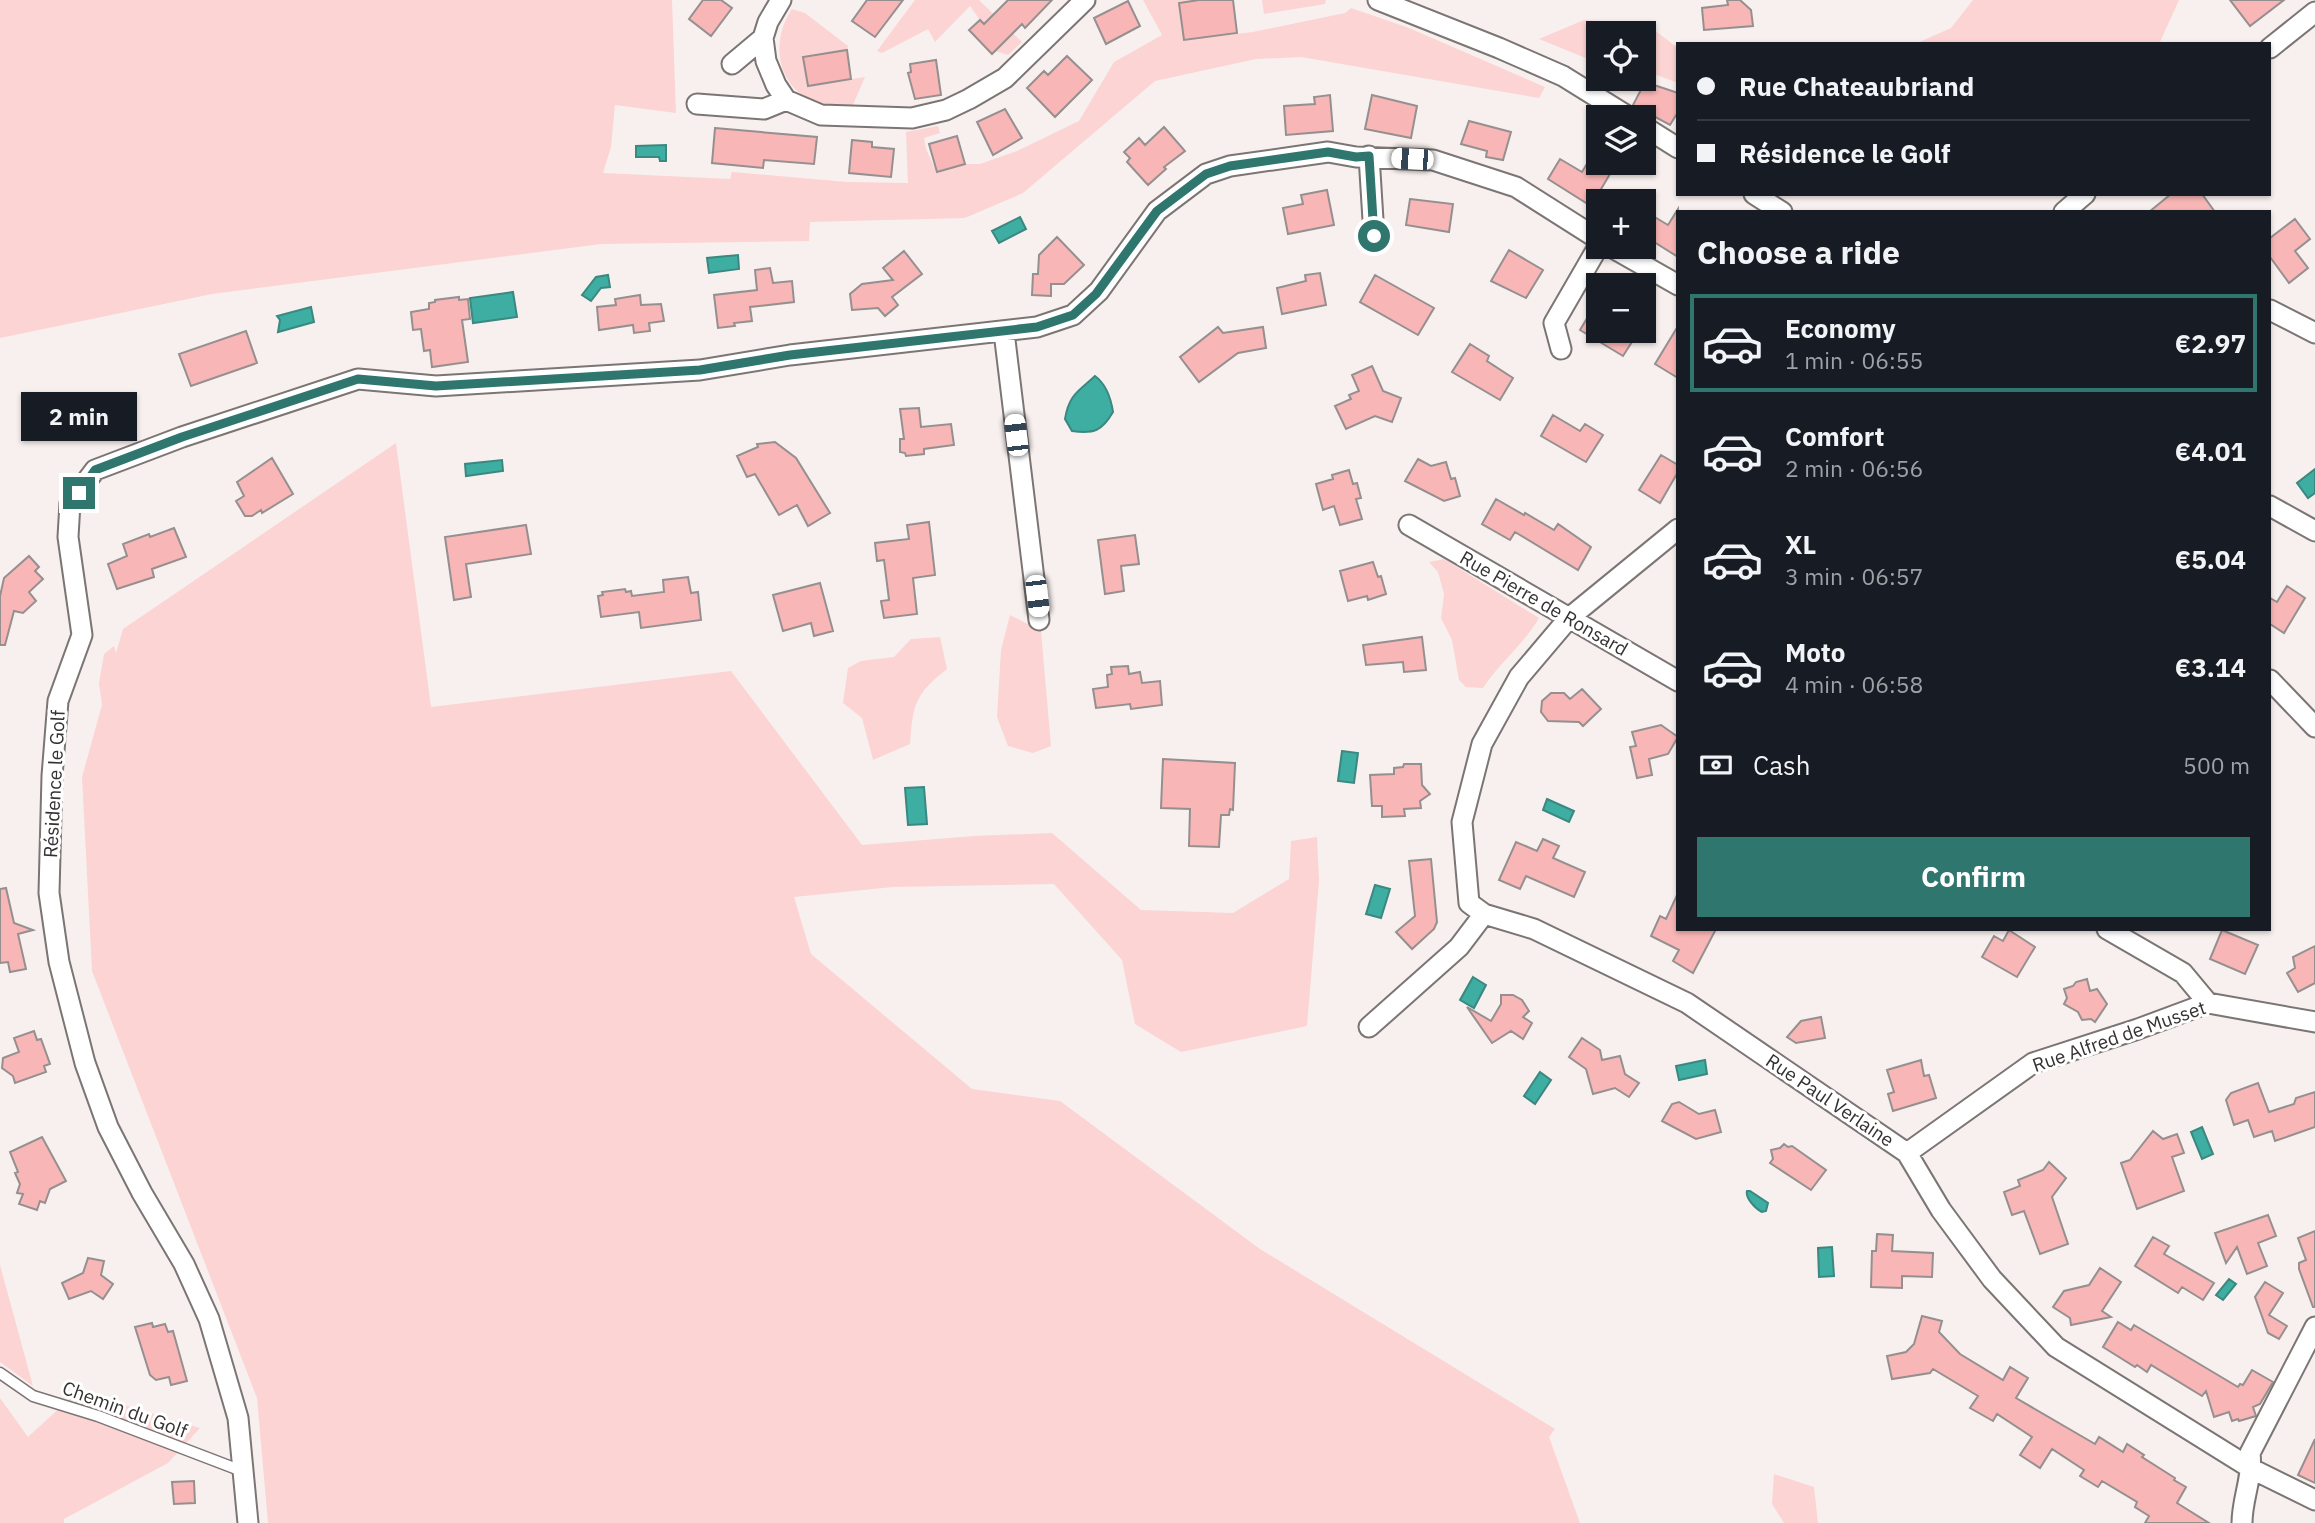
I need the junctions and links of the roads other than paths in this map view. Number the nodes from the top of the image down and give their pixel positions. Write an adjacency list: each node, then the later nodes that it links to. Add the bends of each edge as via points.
1 (781, 0): 5 (street)
2 (1084, 0): 8 (street, via 1005,78 946,110 912,118 821,115)
3 (1378, 0): 10 (street, via 1563,76)
4 (2315, 12): 6 (street)
5 (763, 38): 7 (street); 8 (street, via 765,61)
6 (2271, 47)
7 (732, 64)
8 (786, 100): 9 (street, via 764,109)
9 (697, 104)
10 (1610, 105)
11 (1656, 134): 12 (street)
12 (1676, 147)
13 (1369, 156): 18 (street, Résidence le Golf, via 1433,160 1516,187); 19 (street); 24 (street, Résidence le Golf, via 1328,152 1230,166 1206,174 1157,211 1099,291 1073,315)
14 (1757, 196): 16 (street)
15 (2083, 196): 17 (street)
16 (1779, 210)
17 (2066, 210)
18 (1586, 231)
19 (1374, 236)
20 (1591, 259): 26 (street, via 1553,323)
21 (1632, 259): 22 (street)
22 (1676, 284)
23 (2271, 311): 25 (street)
24 (1004, 332): 32 (street); 45 (street, Résidence le Golf, via 790,355 700,370 436,386 358,379 95,470 71,503 68,537 82,635 58,701 53,764 49,892 59,962 85,1063 108,1127 209,1319 238,1418)
25 (2315, 333)
26 (1561, 349)
27 (2271, 507): 30 (street)
28 (1409, 525): 31 (street, Rue Pierre de Ronsard)
29 (1676, 531): 31 (street)
30 (2315, 531)
31 (1569, 618): 33 (street, Rue Pierre de Ronsard); 36 (street, via 1519,677 1482,744 1462,822 1469,903)
32 (1039, 620)
33 (1676, 680)
34 (2271, 681): 35 (street)
35 (2315, 727)
36 (1484, 914): 40 (street, via 1459,947); 41 (street, Rue Paul Verlaine, via 1534,929 1687,1003)
37 (2110, 931): 38 (street, via 2183,974)
38 (2208, 1003): 39 (street, Rue Alfred de Musset); 41 (street, Rue Alfred de Musset, via 2033,1063)
39 (2315, 1022)
40 (1369, 1027)
41 (1907, 1153): 44 (street, Rue Paul Verlaine, via 1941,1210 1992,1279 2056,1347)
42 (2315, 1327): 44 (street, via 2250,1453)
43 (0, 1373): 45 (lane, Chemin du Golf, via 33,1396)
44 (2252, 1469): 46 (street, Rue Paul Verlaine); 48 (street)
45 (242, 1471): 47 (street, Résidence le Golf)
46 (2315, 1500)
47 (248, 1523)
48 (2242, 1523)

